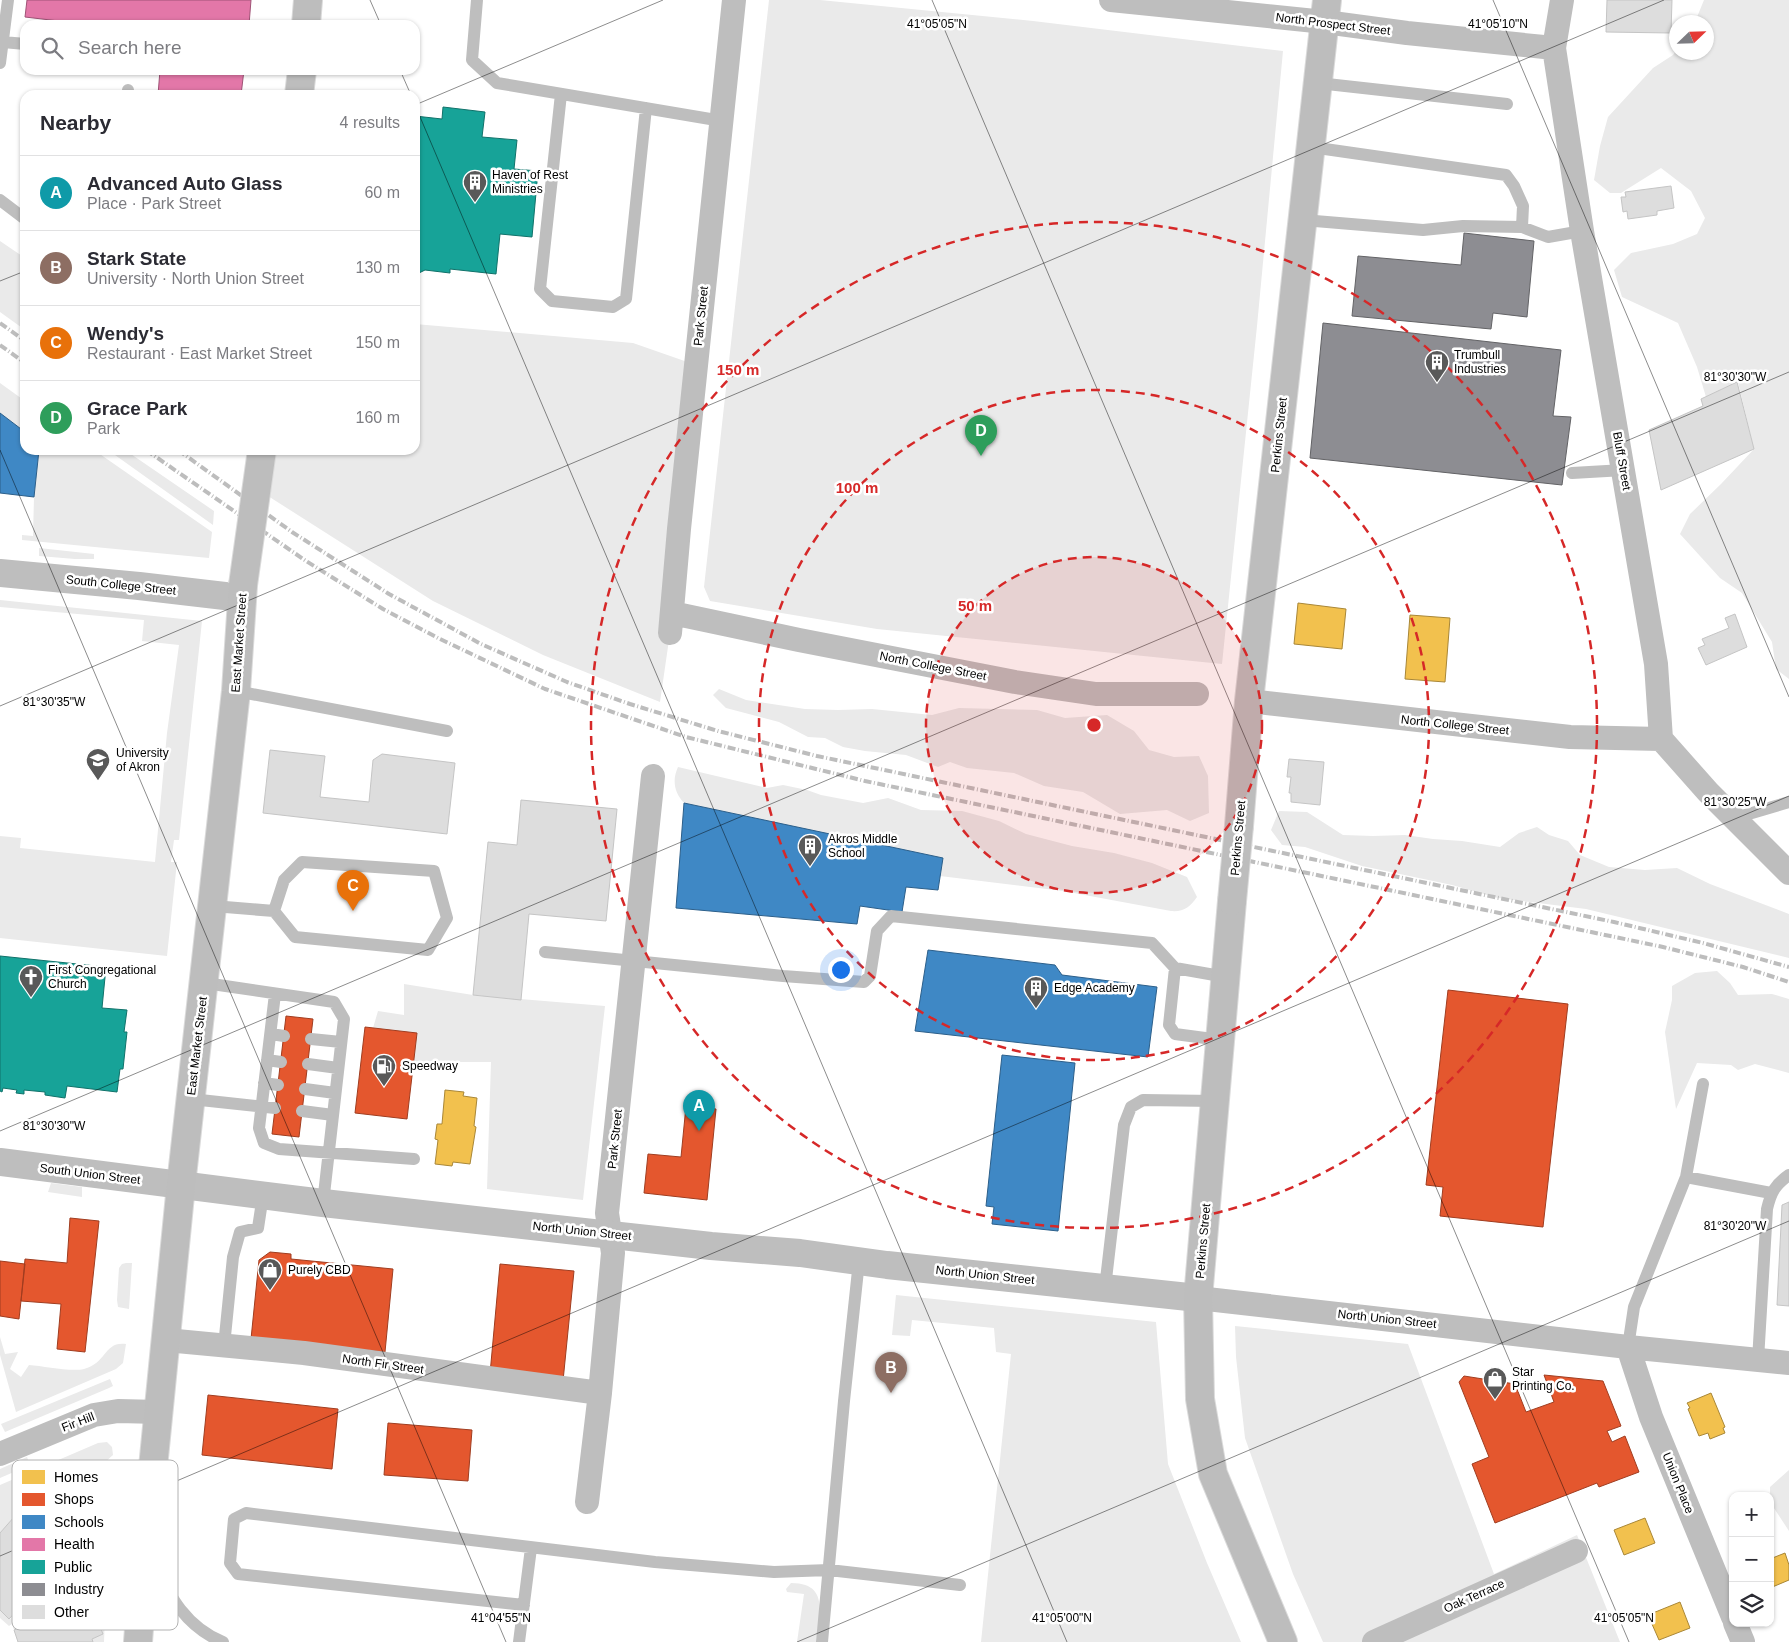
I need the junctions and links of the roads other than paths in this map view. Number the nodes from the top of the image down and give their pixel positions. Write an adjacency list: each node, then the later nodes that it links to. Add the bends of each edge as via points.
1 (8, 0): 10 (lane)
2 (308, 0): 9 (main road)
3 (477, 0): 17 (lane, via 472,60 497,83)
4 (734, 0): 20 (street, Park Street)
5 (1111, 0): 7 (street, North Prospect Street)
6 (1562, 0): 12 (street, Bluff Street)
7 (1203, 5): 8 (street, North Prospect Street)
8 (1326, 11): 12 (street, North Prospect Street, via 1406,33); 15 (main road, Perkins Street)
9 (306, 20)
10 (2, 35): 11 (lane); 13 (lane)
11 (20, 42)
12 (1554, 48): 26 (street, Bluff Street)
13 (0, 63)
14 (301, 75): 16 (main road)
15 (1318, 83): 18 (lane); 21 (main road, Perkins Street)
16 (300, 90)
17 (561, 94): 19 (lane); 19 (lane, via 540,289 552,301 613,306 626,299)
18 (1507, 104)
19 (646, 108): 20 (lane)
20 (722, 121): 32 (street, Park Street)
21 (1311, 147): 24 (main road, Perkins Street); 25 (lane, via 1506,175 1523,206)
22 (0, 200): 23 (lane)
23 (20, 215)
24 (1303, 220): 25 (lane, via 1423,230 1463,226); 35 (main road, Perkins Street)
25 (1522, 227): 26 (lane, via 1548,237)
26 (1582, 231): 28 (street, Bluff Street)
27 (261, 455): 31 (main road, East Market Street, bridge)
28 (1624, 470): 29 (lane); 37 (street, Bluff Street, via 1656,664)
29 (1572, 473)
30 (0, 573): 31 (street, South College Street, via 139,586)
31 (243, 591): 33 (main road, East Market Street)
32 (671, 623): 34 (street, North College Street, via 799,640 1015,682 1096,694)
33 (236, 691): 36 (lane); 42 (main road, East Market Street)
34 (1197, 694)
35 (1250, 701): 37 (street, North College Street, via 1570,736); 47 (main road, Perkins Street, bridge)
36 (447, 730)
37 (1661, 739): 40 (street)
38 (653, 776): 45 (street, Park Street)
39 (1789, 802): 40 (lane)
40 (1735, 818): 41 (street)
41 (1789, 873)
42 (213, 906): 43 (lane); 48 (main road, East Market Street)
43 (274, 911): 43 (lane, via 295,938 428,950 447,918 434,871 302,862 284,880)
44 (545, 952): 45 (lane)
45 (634, 960): 46 (lane, via 864,982 870,976 877,931 890,916 1152,943); 79 (street, Park Street, via 607,1212)
46 (1175, 968): 47 (lane); 53 (lane, via 1169,1025 1175,1034)
47 (1226, 977): 53 (main road, Perkins Street)
48 (205, 983): 49 (lane); 64 (main road, East Market Street)
49 (275, 994): 50 (lane); 54 (lane, via 334,1002 344,1019)
50 (270, 1034): 51 (lane); 55 (lane)
51 (284, 1036)
52 (311, 1039): 54 (lane)
53 (1220, 1040): 65 (main road, Perkins Street)
54 (341, 1042): 58 (lane)
55 (267, 1060): 56 (lane); 59 (lane)
56 (280, 1062)
57 (308, 1064): 58 (lane)
58 (338, 1068): 63 (lane)
59 (264, 1083): 61 (lane); 66 (lane)
60 (1703, 1084): 74 (lane)
61 (278, 1085)
62 (305, 1089): 63 (lane)
63 (336, 1093): 69 (lane)
64 (191, 1099): 66 (lane); 75 (main road, East Market Street)
65 (1215, 1101): 81 (lane, via 1143,1100 1131,1107 1124,1125); 82 (main road, Perkins Street)
66 (262, 1106): 67 (lane); 70 (lane, via 259,1128 264,1143 279,1149)
67 (275, 1108)
68 (302, 1111): 69 (lane)
69 (333, 1115): 70 (lane)
70 (329, 1153): 71 (lane); 78 (lane)
71 (414, 1159)
72 (0, 1162): 75 (street, South Union Street)
73 (1789, 1175): 76 (lane)
74 (1686, 1177): 76 (lane); 85 (lane, via 1634,1307)
75 (181, 1185): 77 (street, North Union Street); 83 (main road, East Market Street)
76 (1771, 1193): 86 (lane, via 1766,1209)
77 (263, 1195): 78 (street, North Union Street); 84 (lane, via 258,1228 240,1232 233,1257)
78 (323, 1203): 79 (street, North Union Street)
79 (611, 1234): 80 (street, North Union Street); 88 (street, Park Street, via 613,1253)
80 (859, 1261): 81 (street, North Union Street); 95 (lane)
81 (1104, 1288): 82 (street, North Union Street)
82 (1198, 1298): 85 (street, North Union Street); 104 (main road, Perkins Street, via 1200,1399 1213,1474)
83 (166, 1340): 84 (street, North Fir Street); 89 (main road, East Market Street)
84 (224, 1346): 88 (street, North Fir Street, via 304,1353)
85 (1628, 1347): 86 (street, North Union Street); 99 (street, Union Place, via 1651,1417)
86 (1758, 1360): 87 (street, North Union Street)
87 (1789, 1363)
88 (600, 1394): 92 (street, Park Street)
89 (160, 1412): 90 (street, Fir Hill, via 118,1410 94,1415); 91 (main road, East Market Street)
90 (0, 1454)
91 (155, 1460)
92 (587, 1502)
93 (531, 1548): 95 (lane, via 774,1572); 97 (lane); 97 (lane, via 246,1513 234,1519 230,1563 238,1574)
94 (1576, 1552): 105 (street, Oak Terrace)
95 (828, 1570): 96 (lane); 103 (lane)
96 (960, 1585)
97 (524, 1605): 102 (lane)
98 (178, 1606): 101 (lane, via 186,1618 208,1636)
99 (1729, 1607)
100 (1737, 1627): 106 (street)
101 (223, 1642)
102 (519, 1642)
103 (822, 1642)
104 (1283, 1642)
105 (1374, 1642)
106 (1743, 1642)

